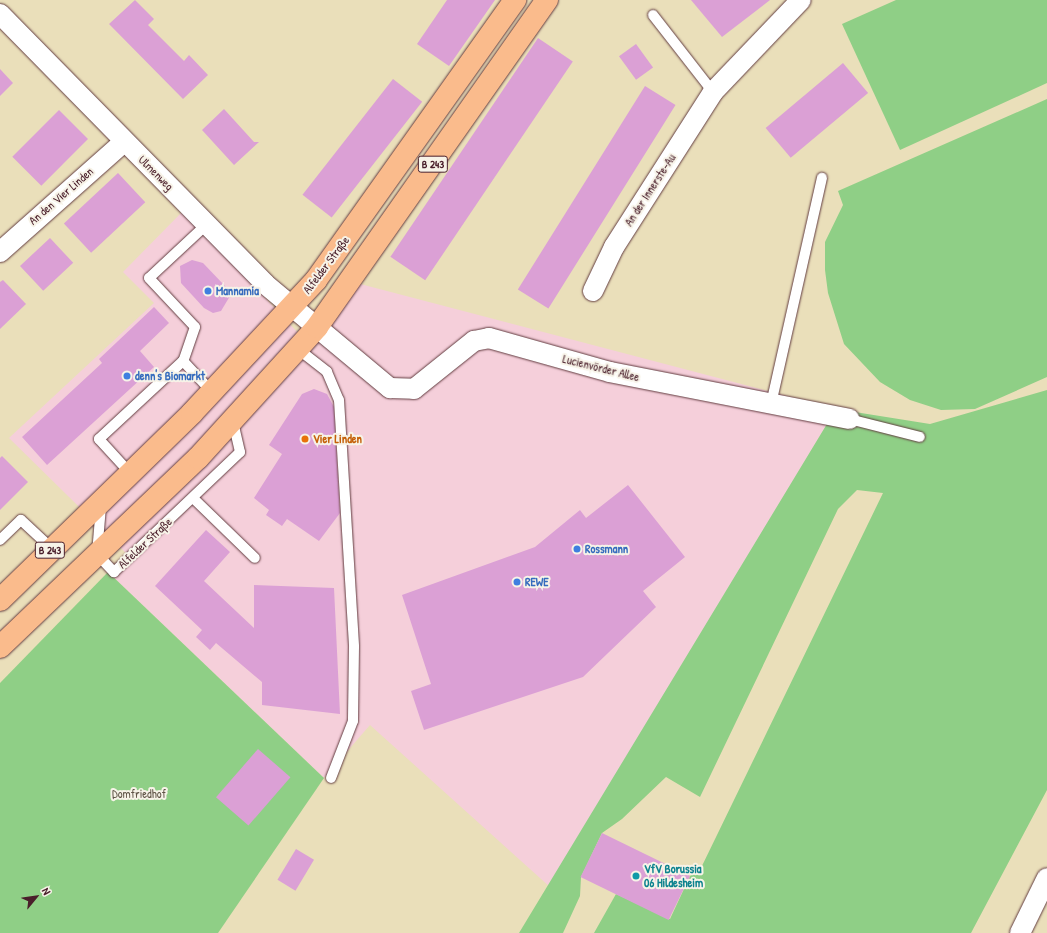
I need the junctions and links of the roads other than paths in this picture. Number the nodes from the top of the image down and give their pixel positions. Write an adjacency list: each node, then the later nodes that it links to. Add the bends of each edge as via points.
1 (515, 0): 12 (main road, Alfelder Straße / B 243, via 323,271)
2 (547, 0): 13 (main road, Alfelder Straße / B 243)
3 (801, 0): 6 (street, An der Innerste-Au)
4 (0, 14): 7 (street, Ulmenweg)
5 (653, 15): 6 (lane)
6 (713, 92): 11 (street, An der Innerste-Au, via 614,247)
7 (124, 142): 9 (street, Ulmenweg); 10 (street, An den Vier Linden)
8 (822, 178): 17 (lane)
9 (207, 224): 12 (street, Ulmenweg); 15 (lane, via 149,278 195,327)
10 (0, 252)
11 (593, 291)
12 (292, 308): 13 (street, Ulmenweg); 16 (main road, Alfelder Straße / B 243)
13 (317, 327): 14 (main road, Alfelder Straße / B 243); 17 (street, Lucienvörder Allee, via 390,388 414,389 474,341 489,338 610,372)
14 (298, 349): 19 (main road, Alfelder Straße / B 243); 30 (lane, via 327,372 339,400 354,647 352,721)
15 (183, 361): 16 (lane); 21 (lane, via 99,439)
16 (212, 392): 21 (main road, Alfelder Straße / B 243)
17 (771, 404): 18 (street, Lucienvörder Allee)
18 (849, 419): 20 (lane, Lucienvörder Allee)
19 (233, 421): 22 (lane, Alfelder Straße, via 240,452); 26 (main road, Alfelder Straße / B 243)
20 (920, 437)
21 (130, 473): 23 (main road, Alfelder Straße / B 243)
22 (193, 498): 26 (lane, Alfelder Straße, via 114,572); 27 (lane)
23 (101, 500): 25 (main road, Alfelder Straße / B 243); 26 (lane)
24 (0, 540): 25 (lane, via 21,520)
25 (51, 548): 28 (main road, Alfelder Straße / B 243)
26 (97, 554): 29 (main road, Alfelder Straße / B 243)
27 (255, 558)
28 (0, 600)
29 (0, 647)
30 (332, 778)
31 (1047, 878): 32 (street)
32 (1020, 933)

